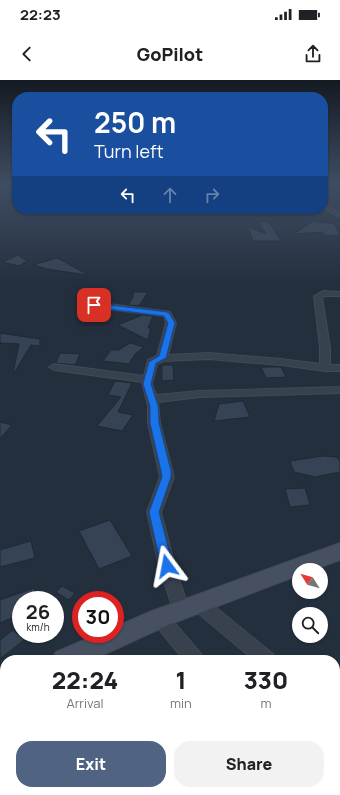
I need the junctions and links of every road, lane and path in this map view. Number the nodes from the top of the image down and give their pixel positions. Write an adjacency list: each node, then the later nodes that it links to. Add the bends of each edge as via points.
1 (340, 294): 5 (street, via 323,293 318,296)
2 (94, 305): 3 (street, via 167,314 171,323)
3 (162, 358): 5 (street, via 237,357); 7 (street, via 152,362)
4 (54, 367): 7 (street)
5 (325, 368): 6 (street)
6 (340, 368)
7 (148, 380): 9 (street)
8 (340, 390): 9 (street, via 200,394)
9 (152, 399): 11 (street, via 154,423 166,477 154,512 167,566)
10 (339, 554): 11 (street)
11 (189, 606): 12 (street); 15 (street)
12 (160, 618): 13 (street); 14 (street)
13 (76, 655)
14 (191, 655)
15 (260, 655)

